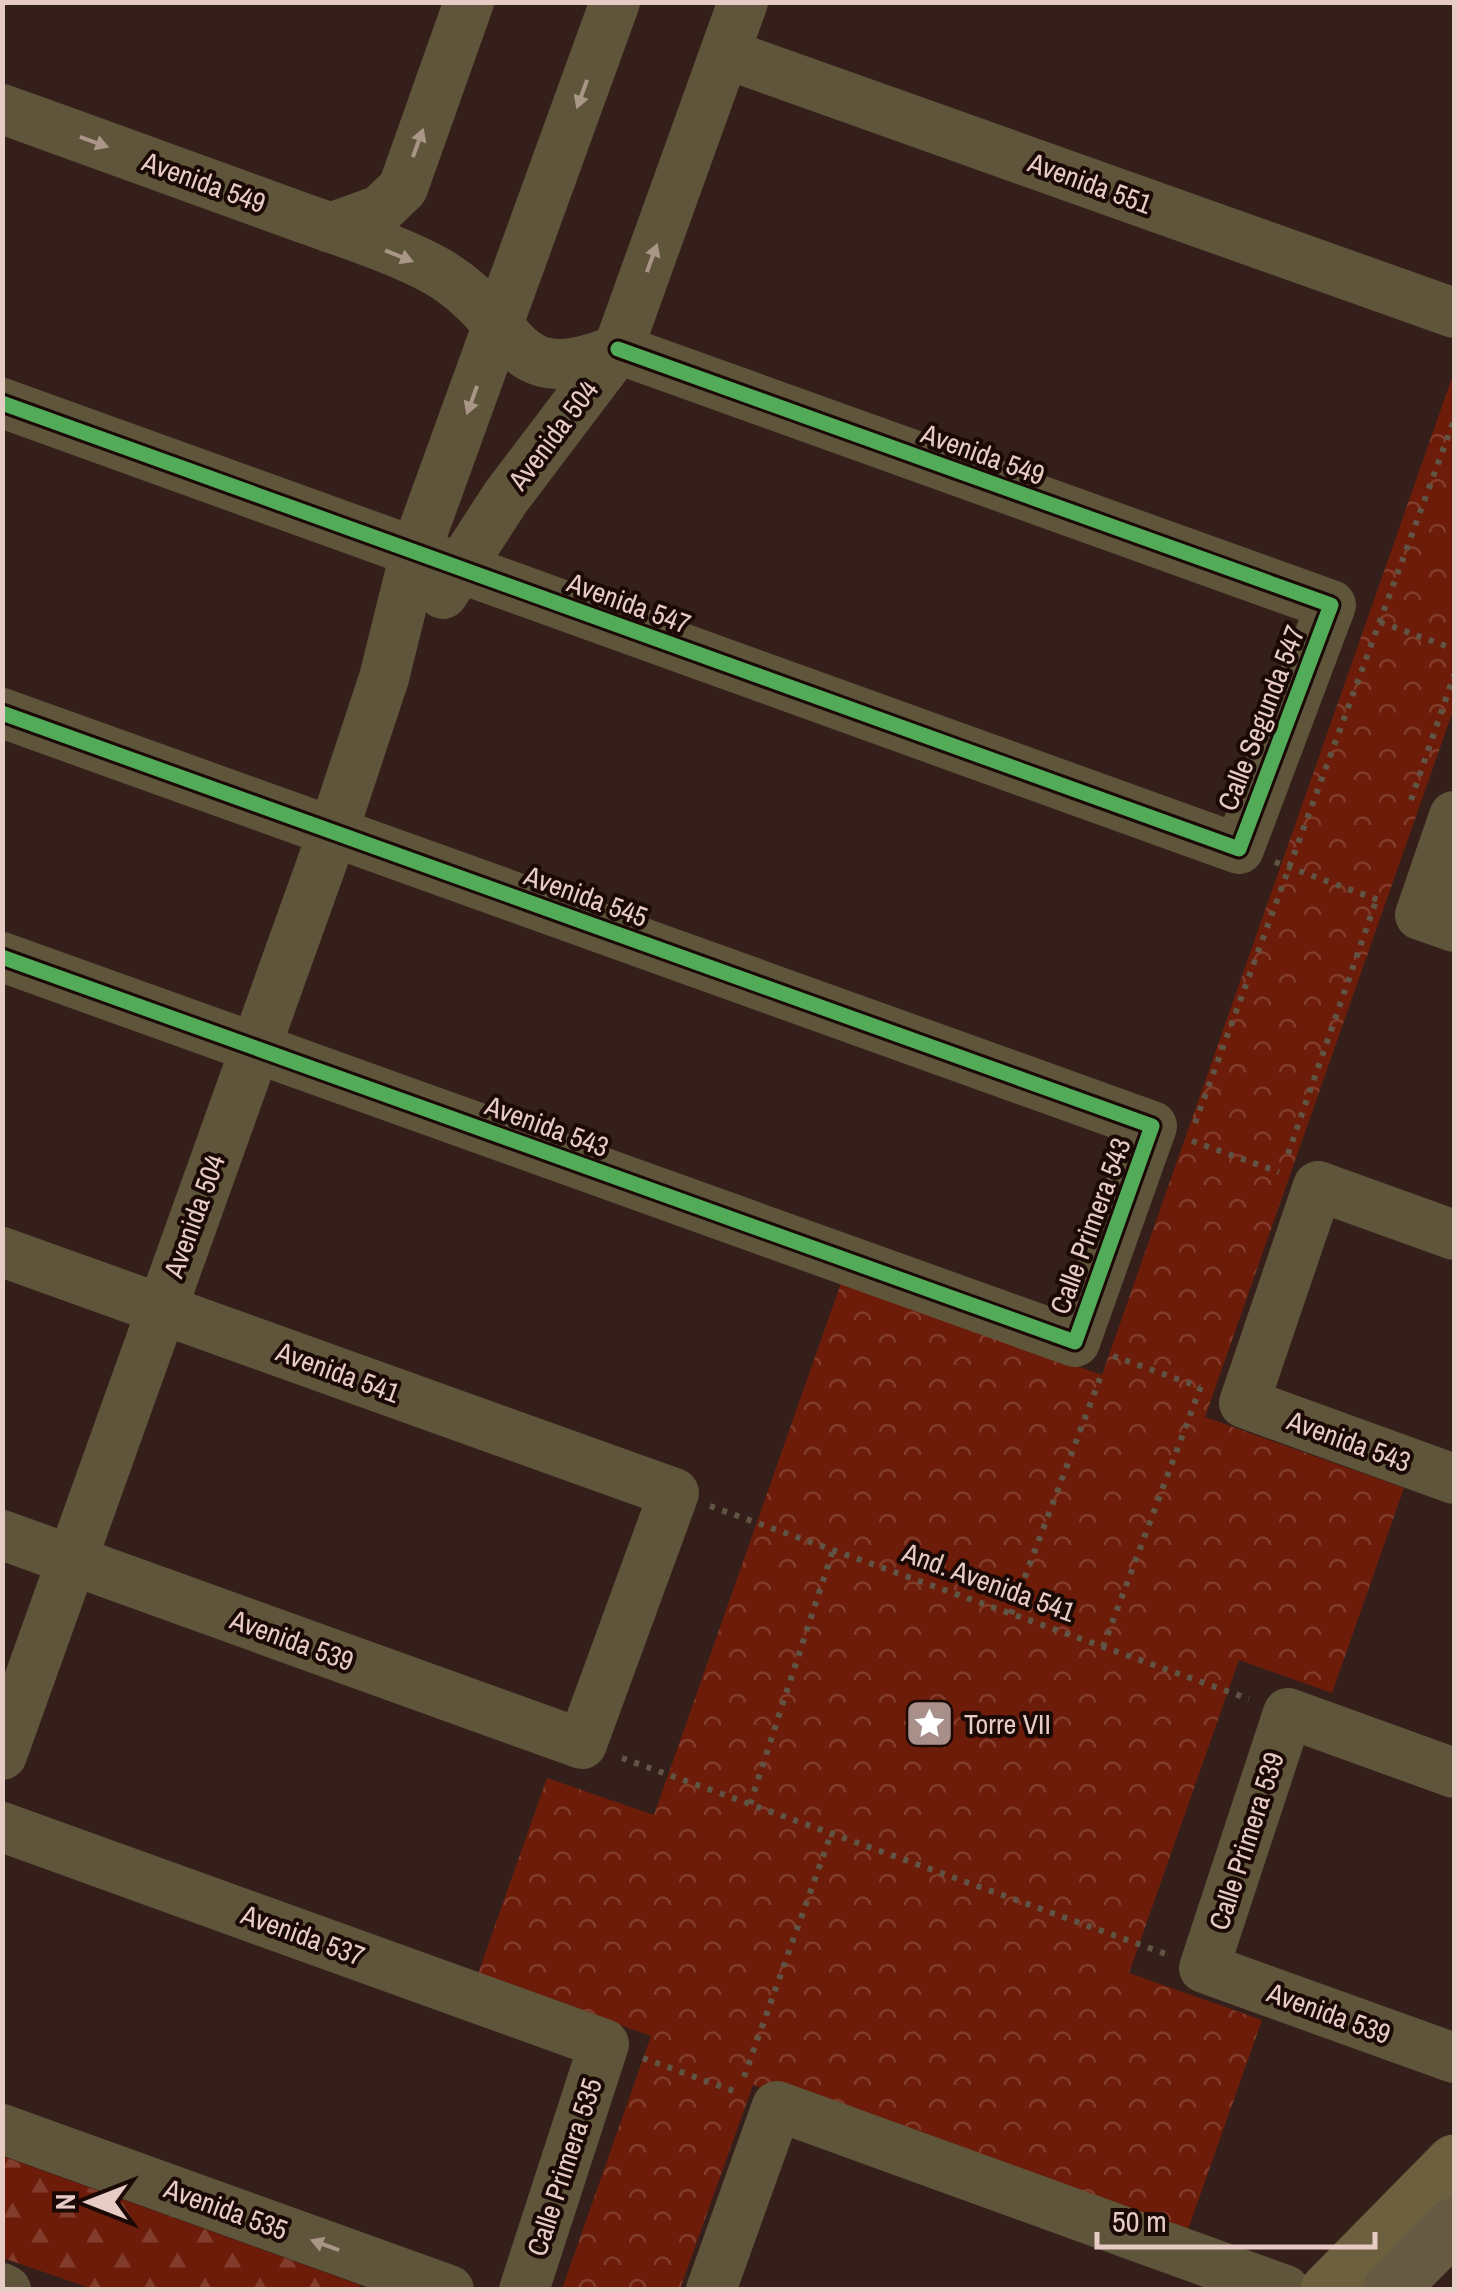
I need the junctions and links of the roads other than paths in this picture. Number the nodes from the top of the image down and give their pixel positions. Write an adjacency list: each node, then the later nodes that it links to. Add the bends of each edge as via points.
1 (469, 2): 6 (street, one-way to 1, via 380,210 402,188)
2 (614, 2): 8 (street, Avenida 504, one-way to 8)
3 (743, 2): 4 (street, Avenida 504)
4 (726, 54): 7 (street, Avenida 551); 9 (street, Avenida 504, one-way to 4)
5 (2, 109): 6 (street, Avenida 549, one-way to 6)
6 (330, 228): 8 (street, Avenida 549, one-way to 8, via 449,279)
7 (1454, 313)
8 (498, 328): 9 (street, Avenida 549, via 546,363 585,363); 11 (street, Avenida 504, one-way to 11)
9 (618, 350): 11 (street, Avenida 504, via 506,497); 12 (street, Avenida 549)
10 (2, 404): 11 (street, Avenida 547)
11 (438, 561): 15 (street, Avenida 504, via 384,678); 16 (street, Avenida 547)
12 (1331, 605): 16 (street, Calle Segunda 547)
13 (2, 713): 15 (street, Avenida 545)
14 (1454, 816): 17 (street)
15 (333, 832): 19 (street, Avenida 504); 20 (street, Avenida 545)
16 (1239, 849)
17 (1437, 921)
18 (2, 956): 19 (street, Avenida 543)
19 (255, 1047): 23 (street, Avenida 504); 24 (street, Avenida 543)
20 (1175, 1141): 24 (street, Calle Primera 543)
21 (1454, 1236): 25 (street, Avenida 543, via 1318,1186 1244,1403)
22 (2, 1252): 23 (street, Avenida 541)
23 (161, 1308): 27 (street, Avenida 504); 28 (street, Avenida 541, via 674,1493)
24 (1092, 1348)
25 (1454, 1478)
26 (2, 1535): 27 (street, Avenida 539)
27 (71, 1560): 28 (street, Avenida 539); 29 (street, Avenida 504)
28 (582, 1744)
29 (2, 1754)
30 (1454, 1773): 32 (street, Calle Primera 539, via 1288,1713)
31 (2, 1827): 33 (street, Avenida 537)
32 (1204, 1968): 34 (street, Avenida 539)
33 (604, 2044): 40 (street, Calle Primera 535)
34 (1454, 2058)
35 (2, 2129): 38 (street, Avenida 535, one-way to 35)
36 (1454, 2162): 43 (main road)
37 (1454, 2225): 44 (highway)
38 (392, 2280): 39 (street, Avenida 535)
39 (449, 2290)
40 (524, 2290)
41 (710, 2290): 42 (street, via 758,2100)
42 (1285, 2290)
43 (1328, 2290)
44 (1390, 2290)

